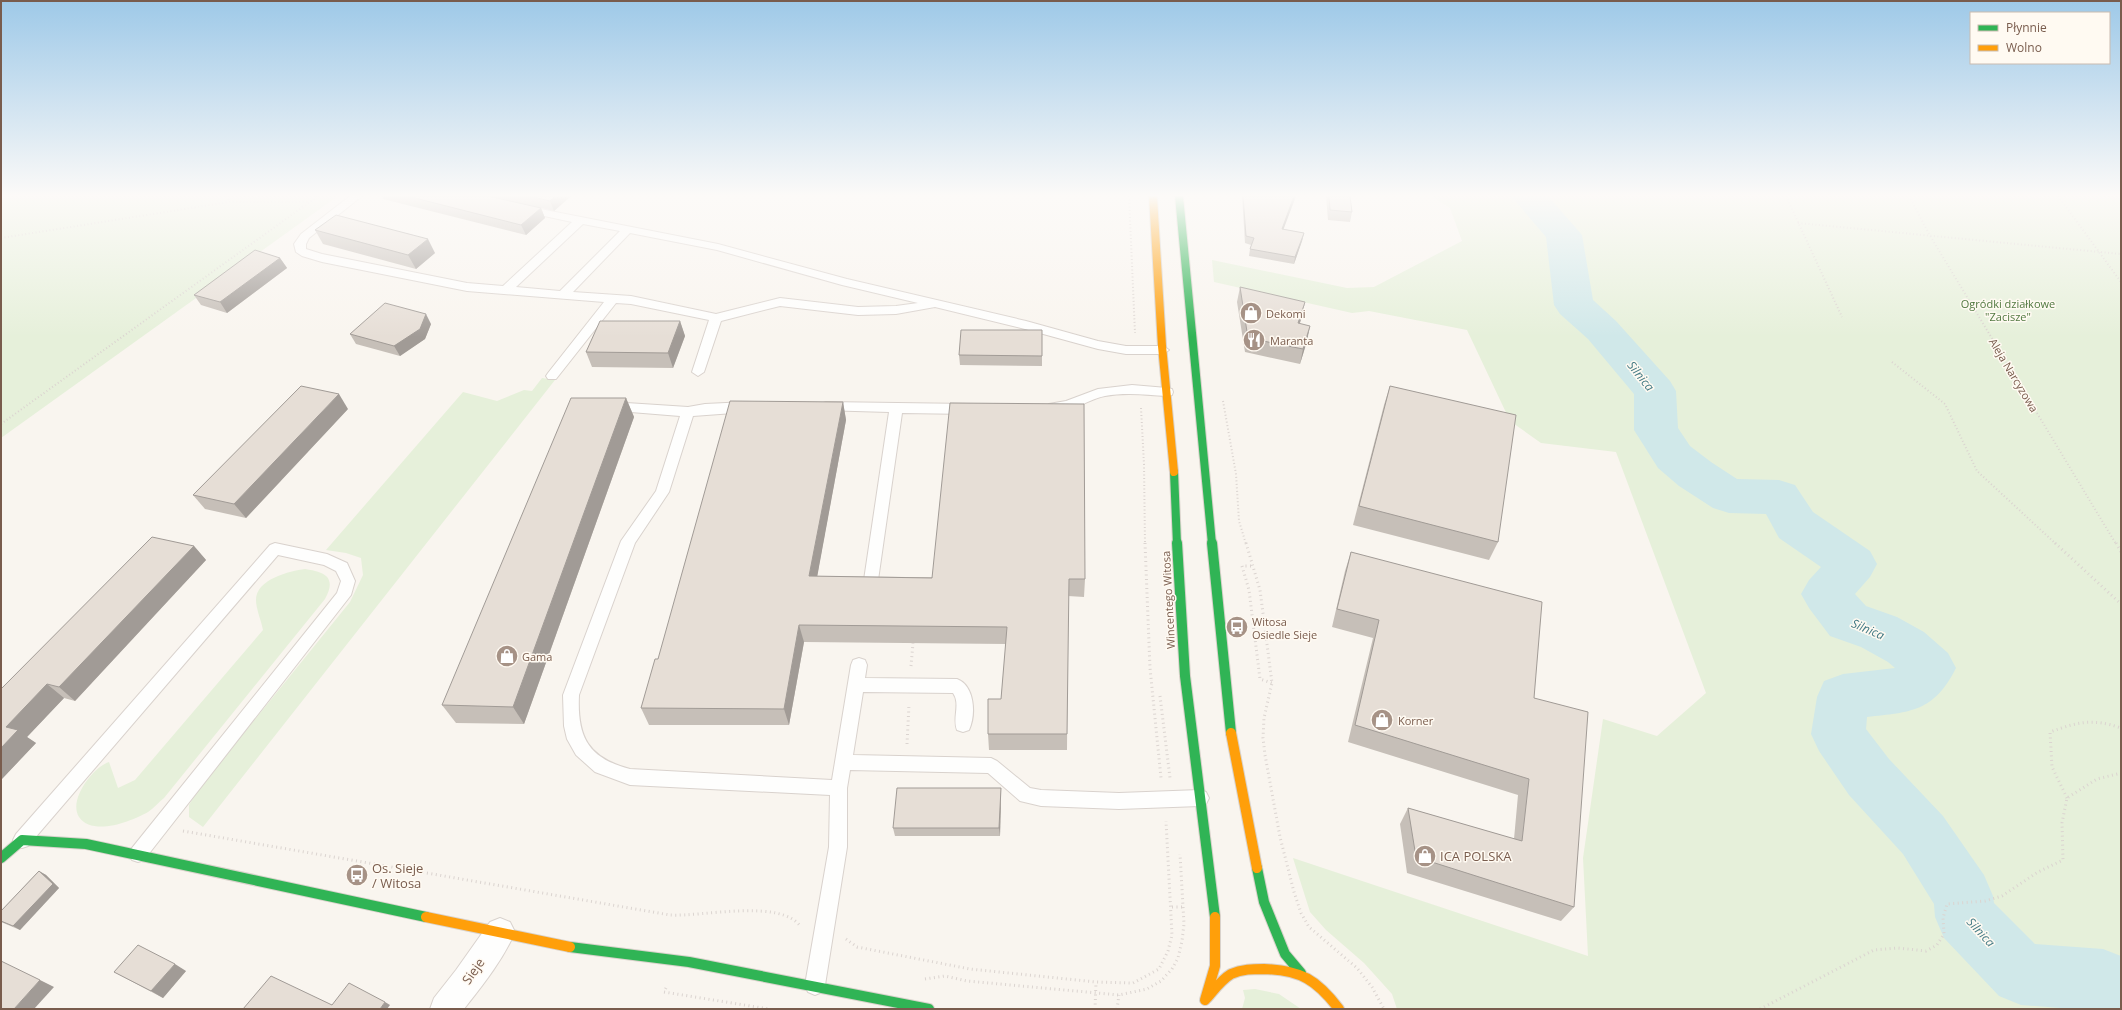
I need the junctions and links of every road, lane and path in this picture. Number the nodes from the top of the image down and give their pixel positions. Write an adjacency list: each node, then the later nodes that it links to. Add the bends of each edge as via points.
1 (252, 243): 37 (path)
2 (301, 243): 16 (lane, via 300,250 322,258 467,287)
3 (556, 243): 16 (lane)
4 (614, 243): 17 (lane)
5 (699, 243): 19 (lane)
6 (1131, 243): 22 (path)
7 (1156, 243): 23 (main road, Wincentego Witosa)
8 (1184, 243): 61 (main road, via 1210,501 1224,676 1234,753 1264,902 1285,954)
9 (1807, 243): 20 (path)
10 (1934, 243): 38 (path, Aleja Narcyzowa)
11 (2025, 243): 13 (path)
12 (2093, 243): 13 (path)
13 (2098, 250): 14 (path); 15 (path)
14 (2121, 254)
15 (2121, 282)
16 (505, 292): 17 (lane)
17 (562, 296): 18 (lane)
18 (613, 298): 21 (lane, via 653,303); 26 (lane)
19 (936, 304): 21 (lane, via 896,310 858,310 780,302); 22 (lane, via 1098,345)
20 (1842, 317)
21 (716, 318): 25 (lane)
22 (1136, 350): 23 (lane)
23 (1163, 350): 28 (main road, Wincentego Witosa)
24 (1892, 362): 41 (path, via 1945,404 1978,471)
25 (698, 372)
26 (552, 376)
27 (1139, 390): 28 (lane); 34 (lane, via 1098,393 1059,407); 52 (path, via 1143,432 1151,683)
28 (1167, 392): 50 (main road, Wincentego Witosa, via 1174,458 1185,676)
29 (1222, 393): 39 (path, via 1236,474 1239,521)
30 (610, 407): 36 (lane)
31 (762, 407): 36 (lane)
32 (813, 407): 33 (lane)
33 (896, 408): 35 (lane); 40 (lane)
34 (1044, 408)
35 (983, 409)
36 (688, 412): 49 (lane, via 662,492 628,541 571,695 569,715 575,738 582,752 597,765 613,773 630,777)
37 (1, 424)
38 (2121, 552)
39 (1251, 566): 43 (path, via 1260,590); 43 (path, via 1242,566 1249,590 1260,679)
40 (871, 580)
41 (2121, 604)
42 (859, 665): 44 (lane)
43 (1272, 683): 74 (path, via 1264,718 1264,749 1285,860 1302,916 1309,927 1362,973 1376,992)
44 (856, 685): 45 (lane, via 957,686 962,690 964,697); 47 (lane)
45 (963, 725)
46 (2121, 728): 51 (path, via 2106,722 2085,720 2050,732 2052,767)
47 (843, 762): 49 (lane); 52 (lane, via 983,765 996,769 1026,795 1033,797 1119,801)
48 (2121, 772): 51 (path, via 2098,778)
49 (839, 788): 63 (lane, via 838,847)
50 (1200, 798): 52 (lane); 66 (main road, Wincentego Witosa, via 1214,887 1217,944 1215,966)
51 (2068, 798): 75 (path, via 2062,823 2062,860 2038,872 2002,896 1985,901 1947,904 1943,918 1944,934 1937,945 1926,951 1898,948 1874,950)
52 (1163, 800): 62 (path, via 1172,907 1172,935 1168,951 1159,969 1133,983)
53 (160, 827): 54 (lane, via 344,595 348,582 342,567 327,560 275,548); 55 (lane); 58 (path, via 480,884 684,917 758,911 780,913 793,918)
54 (22, 840): 55 (main road, via 86,844); 56 (main road)
55 (138, 854): 59 (main road)
56 (1, 858)
57 (1184, 924): 65 (path, via 1178,958 1172,969 1161,981 1147,989)
58 (803, 929)
59 (500, 932): 63 (main road, via 572,948 689,962); 68 (street, Sieje)
60 (841, 935): 62 (path, via 858,947 963,968)
61 (1301, 972): 66 (main road, via 1239,970 1225,978); 73 (main road, via 1330,996)
62 (1096, 982): 64 (path)
63 (815, 985): 67 (main road)
64 (1096, 992): 65 (path); 67 (path, via 967,981 945,976 928,978 914,984); 70 (path)
65 (1119, 995): 71 (path)
66 (1205, 1000): 72 (main road)
67 (889, 1001): 69 (main road)
68 (445, 1009)
69 (929, 1009)
70 (1095, 1009)
71 (1117, 1009)
72 (1197, 1009)
73 (1338, 1009)
74 (1384, 1009)
75 (1760, 1009)

